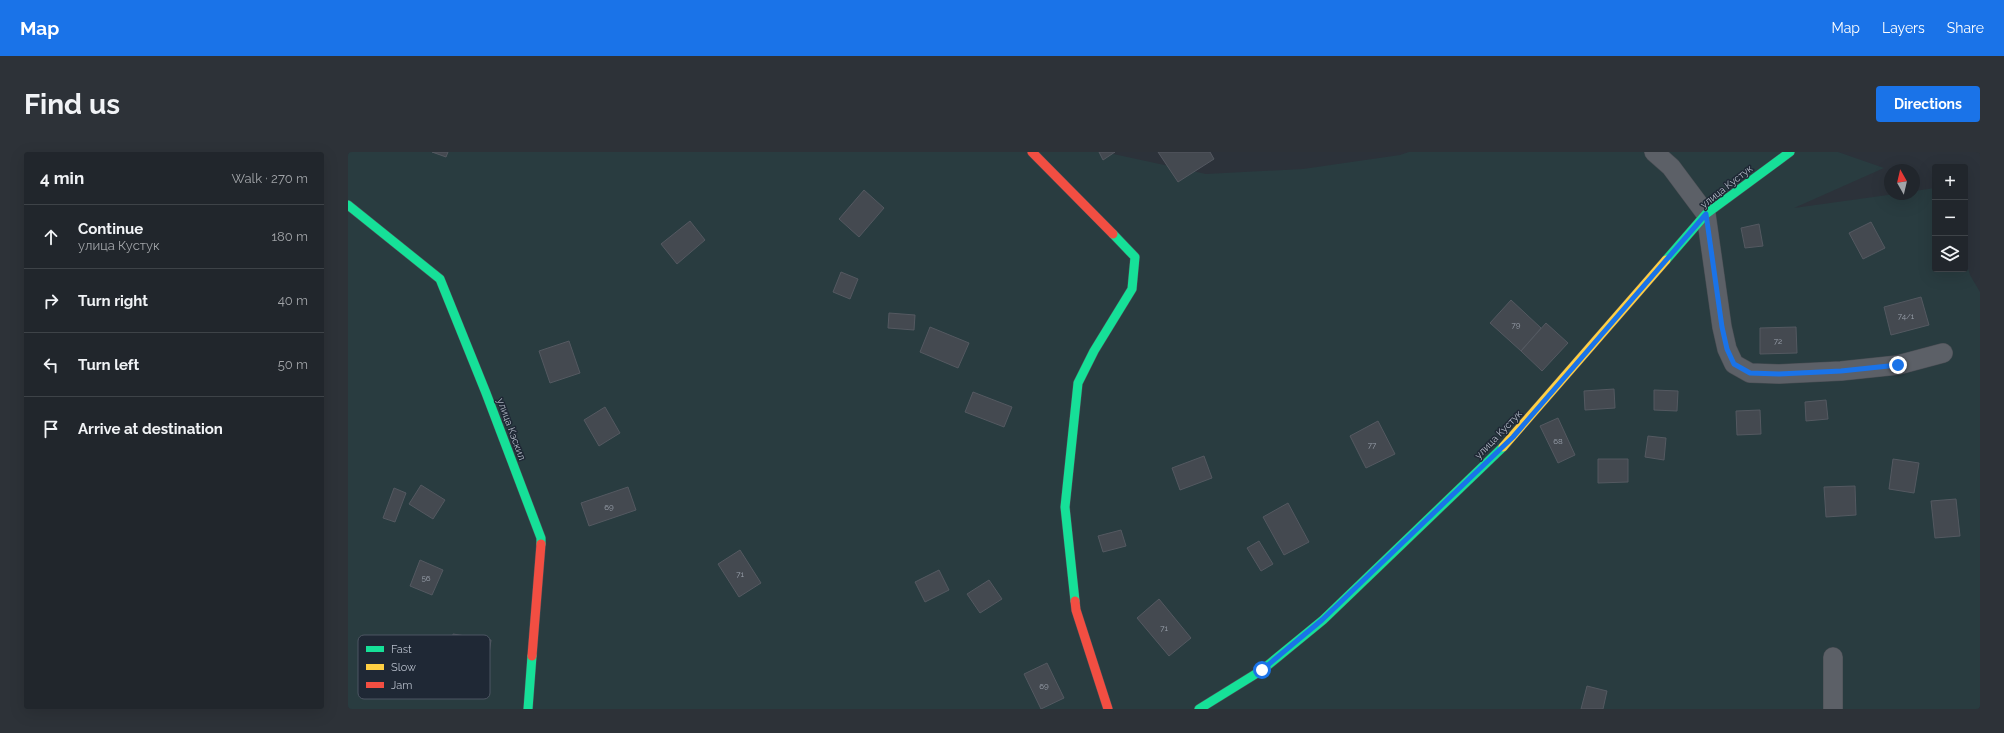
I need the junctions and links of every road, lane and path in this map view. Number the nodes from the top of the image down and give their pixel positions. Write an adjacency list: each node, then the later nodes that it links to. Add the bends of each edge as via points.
1 (1032, 152): 9 (street, via 1135,257 1132,289 1094,351 1078,383 1065,507 1076,610)
2 (1654, 152): 5 (street, via 1671,167)
3 (1779, 155): 5 (street, улица Кустук)
4 (348, 205): 8 (street, улица Кэскил, via 440,278 541,538)
5 (1706, 214): 6 (street, via 1722,327 1727,349 1734,364 1750,373 1779,374 1898,365); 10 (street, улица Кустук, via 1513,437 1322,620 1262,670)
6 (1943, 353)
7 (1833, 656): 11 (street)
8 (528, 709)
9 (1108, 709)
10 (1199, 709)
11 (1833, 709)

